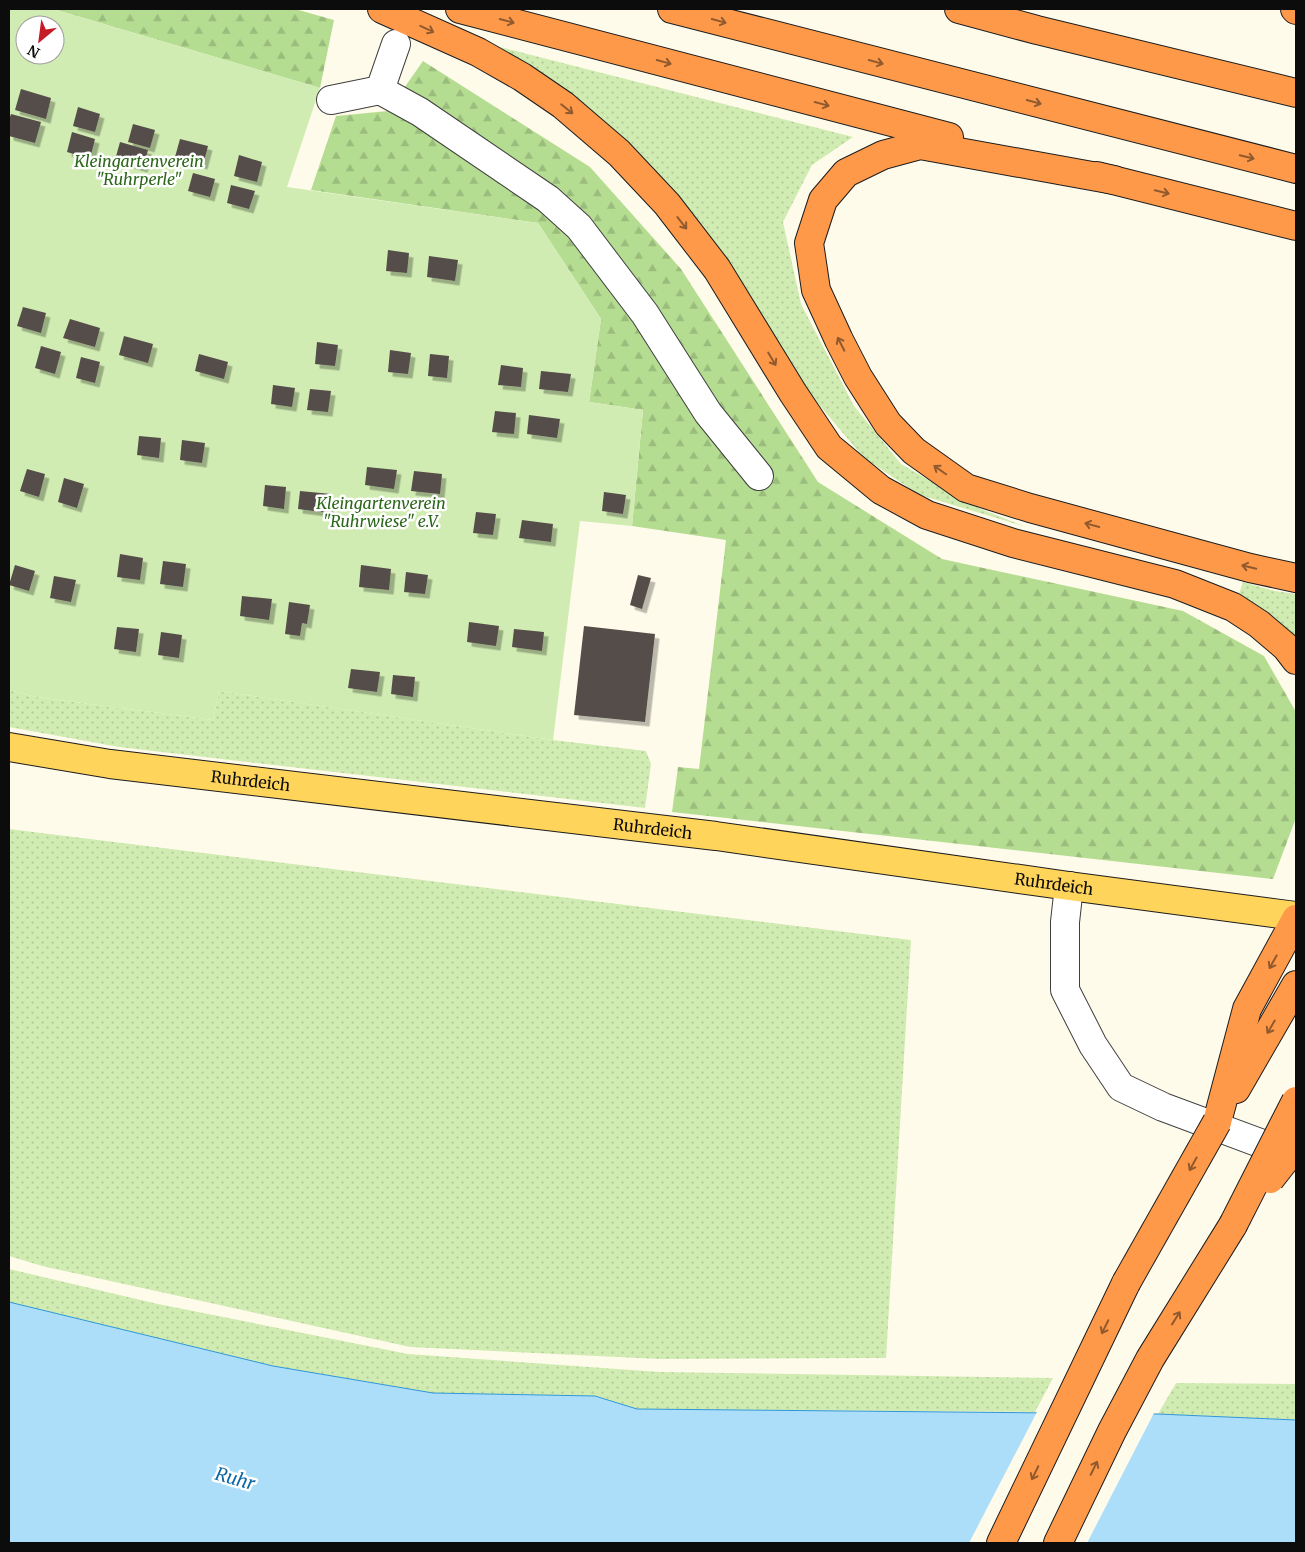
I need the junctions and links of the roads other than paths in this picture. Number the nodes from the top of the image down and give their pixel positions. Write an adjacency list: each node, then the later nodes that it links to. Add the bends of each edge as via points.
1 (382, 9): 16 (highway, one-way to 16, via 478,52 522,77 563,105 619,153 667,204 717,268 829,447 881,490 927,515 1013,543 1175,584 1233,607 1259,624)
2 (460, 9): 12 (highway, one-way to 12)
3 (672, 9): 11 (highway, one-way to 11)
4 (959, 9): 5 (highway)
5 (1037, 30): 7 (highway); 9 (highway)
6 (396, 44): 8 (lane)
7 (1296, 79)
8 (380, 90): 10 (lane); 14 (lane, via 420,112 548,199 579,227 646,314 708,413)
9 (1296, 93)
10 (331, 100)
11 (1296, 169)
12 (1114, 180): 13 (highway, one-way to 13); 15 (highway, one-way to 12, via 966,488 914,451 888,424 858,377 816,290 808,243 823,200 846,173 883,155 920,145)
13 (1296, 226)
14 (759, 476)
15 (1296, 578)
16 (1296, 660)
17 (9, 747): 18 (main road, Ruhrdeich, via 110,764 716,836)
18 (1069, 886): 19 (main road, Ruhrdeich); 24 (lane, via 1065,922 1065,990 1093,1045 1121,1087 1163,1107)
19 (1296, 918): 22 (highway, one-way to 22, via 1248,1009)
20 (1296, 984): 22 (highway, one-way to 22)
21 (1296, 1101): 25 (highway, bridge)
22 (1217, 1122): 26 (highway, one-way to 26, bridge, via 1126,1283)
23 (1296, 1146): 25 (highway, bridge)
24 (1296, 1156)
25 (1233, 1226): 27 (highway, one-way to 25, via 1150,1359)
26 (1001, 1543)
27 (1058, 1543)

